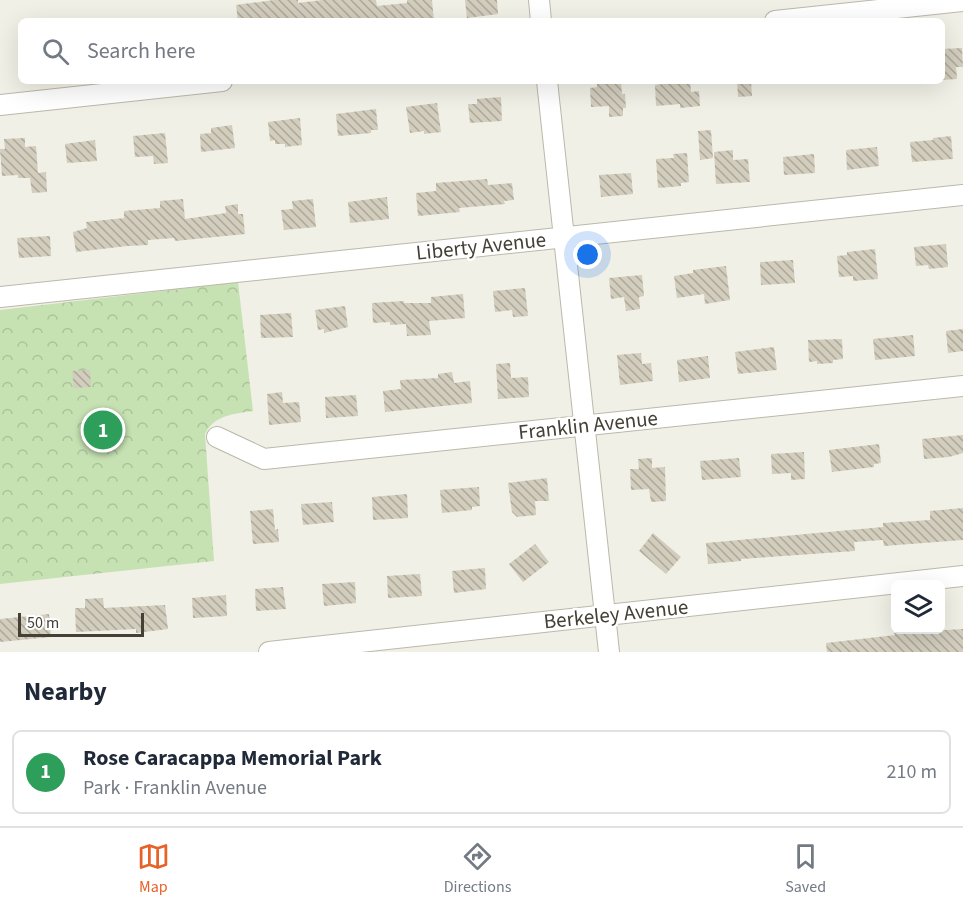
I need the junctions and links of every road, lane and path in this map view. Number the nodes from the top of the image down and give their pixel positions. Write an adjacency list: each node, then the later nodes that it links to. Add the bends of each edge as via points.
1 (539, 0): 3 (street)
2 (963, 1): 4 (street)
3 (541, 18)
4 (803, 18)
5 (194, 84): 7 (street)
6 (547, 84): 9 (street)
7 (0, 105)
8 (963, 195): 9 (street, Liberty Avenue)
9 (563, 237): 10 (street, Liberty Avenue); 12 (street)
10 (0, 297)
11 (963, 386): 12 (street, Franklin Avenue)
12 (584, 425): 13 (street, Franklin Avenue, via 264,459); 15 (street)
13 (218, 437)
14 (963, 576): 15 (street, Berkeley Avenue)
15 (605, 615): 16 (street, Berkeley Avenue); 17 (street)
16 (269, 652)
17 (609, 652)

